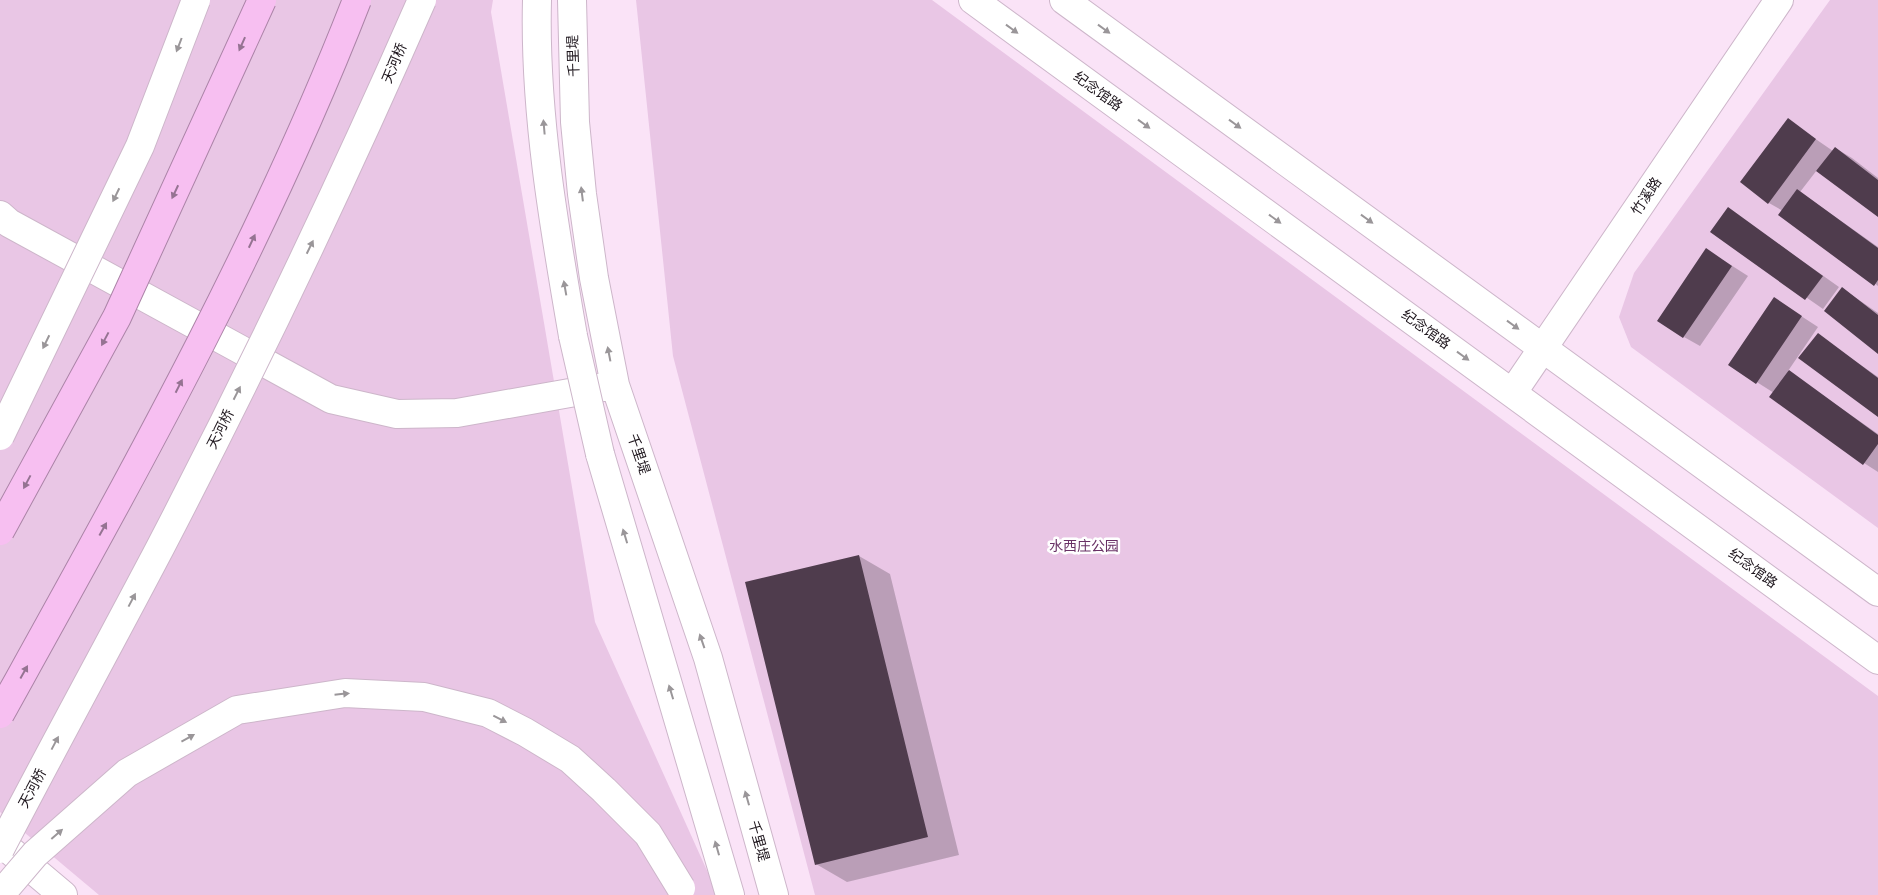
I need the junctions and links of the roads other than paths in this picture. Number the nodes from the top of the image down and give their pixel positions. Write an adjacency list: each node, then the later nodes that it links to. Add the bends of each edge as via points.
1 (196, 0): 14 (street, one-way to 14, bridge, via 140,146)
2 (262, 0): 15 (highway, one-way to 15, bridge, via 117,317)
3 (357, 0): 18 (highway, one-way to 3, bridge, via 136,469 222,303 284,171)
4 (422, 0): 20 (street, 天河桥, one-way to 4, bridge, via 162,545 332,201)
5 (537, 0): 24 (street, one-way to 5, bridge, via 600,454 573,336 551,209)
6 (572, 0): 12 (street, 千里堤, one-way to 6, via 582,194 575,122)
7 (972, 0): 13 (street, 纪念馆路, one-way to 13)
8 (1064, 0): 11 (street, one-way to 11)
9 (1780, 0): 11 (street, 竹溪路)
10 (0, 214): 12 (street, via 9,223 331,399 397,414 457,413)
11 (1544, 348): 13 (street, 竹溪路); 16 (street)
12 (615, 385): 25 (street, 千里堤, one-way to 12, via 708,658)
13 (1513, 392): 17 (street, 纪念馆路)
14 (0, 436)
15 (0, 531)
16 (1878, 592)
17 (1878, 660)
18 (0, 714)
19 (0, 842): 23 (street)
20 (0, 849)
21 (681, 891): 22 (street, one-way to 21, bridge, via 35,854 127,773 237,710 345,693 424,697 488,713 525,732 570,759 648,834)
22 (0, 895)
23 (63, 895)
24 (730, 895)
25 (774, 895)

